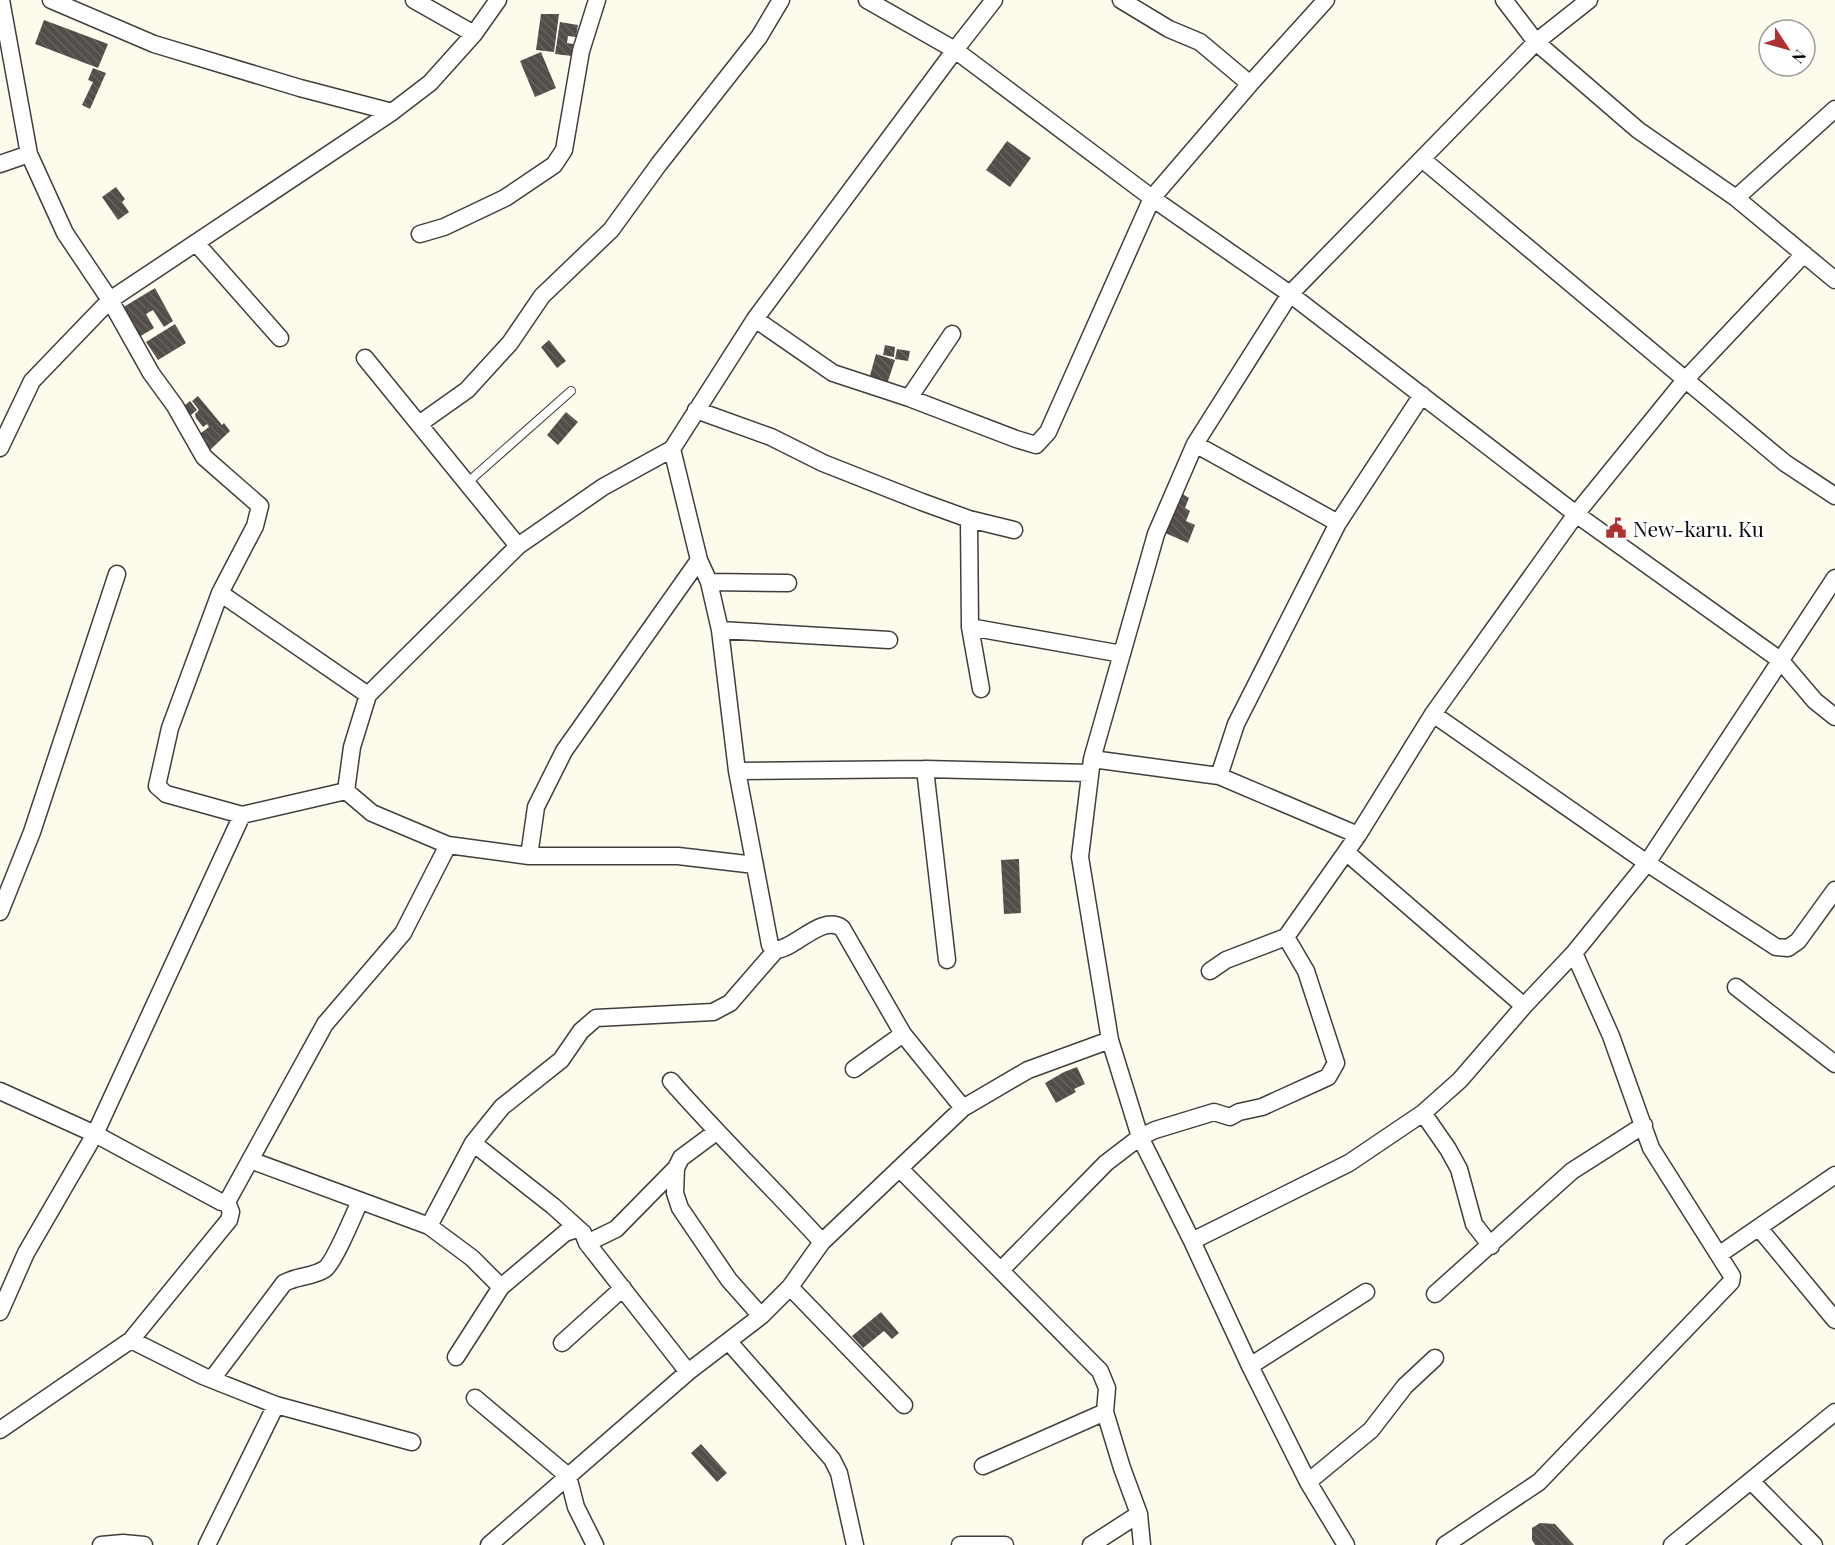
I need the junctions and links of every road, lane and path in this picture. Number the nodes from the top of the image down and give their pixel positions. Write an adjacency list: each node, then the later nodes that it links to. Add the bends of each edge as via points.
1 (1, 0): 19 (street)
2 (51, 0): 18 (street, via 154,44)
3 (414, 0): 13 (street)
4 (498, 0): 13 (street)
5 (597, 0): 24 (street, via 580,51 564,150 554,165 505,198)
6 (781, 0): 39 (street, via 759,37 611,230 542,296 510,343 467,390)
7 (867, 0): 15 (street)
8 (994, 0): 15 (street)
9 (1121, 0): 16 (street, via 1169,29 1200,42)
10 (1326, 0): 16 (street)
11 (1504, 0): 14 (street)
12 (1589, 0): 14 (street)
13 (474, 34): 18 (street, via 430,83)
14 (1536, 42): 20 (street); 23 (street, via 1638,129)
15 (955, 50): 22 (street); 30 (street)
16 (1250, 84): 22 (street)
17 (1835, 109): 23 (street)
18 (392, 112): 25 (street)
19 (29, 154): 21 (street); 29 (street, via 65,233)
20 (1422, 159): 28 (street); 34 (street)
21 (0, 164)
22 (1152, 198): 28 (street); 37 (street, via 1048,432 1036,445)
23 (1736, 198): 26 (street)
24 (420, 234)
25 (196, 243): 29 (street); 32 (street)
26 (1804, 254): 27 (street); 34 (street)
27 (1835, 280)
28 (1290, 294): 36 (street); 40 (street)
29 (110, 300): 41 (street, via 32,381); 55 (street, via 204,457 260,506 255,526)
30 (755, 319): 37 (street, via 834,373); 38 (street)
31 (952, 334): 37 (street)
32 (280, 338)
33 (365, 358): 39 (street)
34 (1685, 380): 44 (street, via 1785,463); 45 (street)
35 (571, 391): 43 (lane)
36 (1422, 395): 45 (street); 47 (street)
37 (909, 399)
38 (696, 410): 42 (street); 46 (street)
39 (419, 424): 43 (street)
40 (1195, 444): 47 (street); 59 (street, via 1156,534)
41 (0, 448)
42 (672, 449): 49 (street, via 603,487); 50 (street)
43 (466, 483): 49 (street)
44 (1835, 496)
45 (1576, 514): 60 (street); 63 (street)
46 (969, 519): 48 (street); 56 (street)
47 (1338, 523): 68 (street, via 1236,724)
48 (1014, 530)
49 (518, 546): 62 (street)
50 (699, 560): 53 (street); 74 (street, via 564,751 536,807)
51 (117, 574): 78 (street, via 32,832)
52 (1835, 578): 60 (street)
53 (709, 582): 54 (street); 57 (street)
54 (788, 583)
55 (220, 593): 62 (street); 70 (street, via 170,728 157,786 166,794)
56 (970, 627): 59 (street); 61 (street)
57 (720, 630): 58 (street); 67 (street)
58 (889, 640)
59 (1122, 654): 65 (street)
60 (1780, 660): 64 (street); 75 (street)
61 (981, 689)
62 (368, 694): 69 (street, via 351,747)
63 (1433, 714): 71 (street); 75 (street)
64 (1835, 717)
65 (1091, 766): 66 (street); 68 (street); 87 (street, via 1080,857)
66 (925, 769): 67 (street); 82 (street)
67 (737, 771): 76 (street)
68 (1219, 776): 71 (street)
69 (346, 791): 70 (street); 72 (street, via 372,813)
70 (242, 815): 96 (street)
71 (1358, 835): 73 (street)
72 (448, 845): 74 (street); 99 (street, via 403,933 325,1024)
73 (1346, 852): 79 (street); 85 (street)
74 (529, 856): 76 (street, via 678,856)
75 (1647, 863): 77 (street, via 1776,947 1788,948 1798,941); 81 (street)
76 (755, 865): 80 (street, via 770,945)
77 (1835, 890)
78 (0, 912)
79 (1286, 937): 83 (street, via 1226,960); 97 (street, via 1306,972 1336,1063 1329,1077 1262,1107 1230,1117 1214,1113)
80 (776, 950): 86 (street, via 810,932 837,924); 98 (street, via 730,1003 713,1012 596,1018 581,1031 561,1060 502,1107)
81 (1574, 953): 85 (street); 94 (street)
82 (947, 960)
83 (1210, 971)
84 (1736, 987): 88 (street)
85 (1524, 1006): 93 (street, via 1460,1080)
86 (903, 1034): 89 (street); 92 (street)
87 (1110, 1040): 92 (street, via 1028,1070); 97 (street)
88 (1835, 1064)
89 (854, 1069)
90 (671, 1081): 95 (street)
91 (0, 1091): 96 (street)
92 (963, 1108): 101 (street)
93 (1423, 1113): 110 (street, via 1349,1163); 112 (street, via 1459,1169 1474,1224)
94 (1644, 1125): 112 (street, via 1572,1171); 113 (street, via 1651,1148)
95 (716, 1132): 100 (street, via 681,1158); 111 (street)
96 (95, 1134): 106 (street); 120 (street, via 26,1252)
97 (1140, 1137): 110 (street); 114 (street, via 1107,1163)
98 (473, 1143): 107 (street); 109 (street, via 553,1206)
99 (250, 1160): 105 (street); 106 (street)
100 (676, 1168): 103 (street); 104 (street)
101 (900, 1169): 111 (street); 114 (street)
102 (1835, 1175): 108 (street)
103 (659, 1185): 104 (street); 109 (street, via 616,1229)
104 (675, 1193): 121 (street, via 680,1208 729,1280)
105 (360, 1201): 107 (street); 130 (street, via 330,1263 284,1283)
106 (227, 1202): 123 (street, via 229,1220)
107 (429, 1226): 115 (street, via 472,1258)
108 (1759, 1228): 113 (street); 122 (street)
109 (582, 1236): 115 (street, via 565,1233); 117 (street)
110 (1192, 1241): 128 (street)
111 (822, 1242): 116 (street)
112 (1491, 1246): 119 (street)
113 (1720, 1254): 154 (street, via 1732,1276 1728,1286 1539,1482)
114 (1001, 1270): 134 (street, via 1100,1371 1107,1388)
115 (501, 1287): 126 (street)
116 (790, 1287): 121 (street); 133 (street)
117 (623, 1288): 125 (street); 129 (street)
118 (1366, 1292): 128 (street)
119 (1435, 1294)
120 (0, 1312)
121 (760, 1316): 124 (street)
122 (1835, 1320)
123 (131, 1340): 130 (street); 136 (street)
124 (729, 1342): 129 (street); 148 (street, via 832,1459)
125 (562, 1343)
126 (456, 1357)
127 (1435, 1358): 141 (street, via 1405,1386 1371,1430)
128 (1250, 1366): 141 (street)
129 (688, 1372): 139 (street)
130 (212, 1379): 132 (street)
131 (475, 1398): 139 (street)
132 (276, 1405): 137 (street); 145 (street)
133 (904, 1405)
134 (1105, 1412): 138 (street); 142 (street)
135 (1835, 1412): 140 (street)
136 (0, 1430)
137 (412, 1442)
138 (983, 1466)
139 (568, 1476): 146 (street); 147 (street, via 576,1507)
140 (1751, 1481): 155 (street); 156 (street)
141 (1308, 1482): 153 (street)
142 (1139, 1514): 151 (street); 152 (street)
143 (101, 1545): 144 (street)
144 (144, 1545)
145 (207, 1545)
146 (489, 1545)
147 (595, 1545)
148 (855, 1545)
149 (960, 1545): 150 (street)
150 (1005, 1545)
151 (1091, 1545)
152 (1142, 1545)
153 (1346, 1545)
154 (1445, 1545)
155 (1672, 1545)
156 (1814, 1545)

